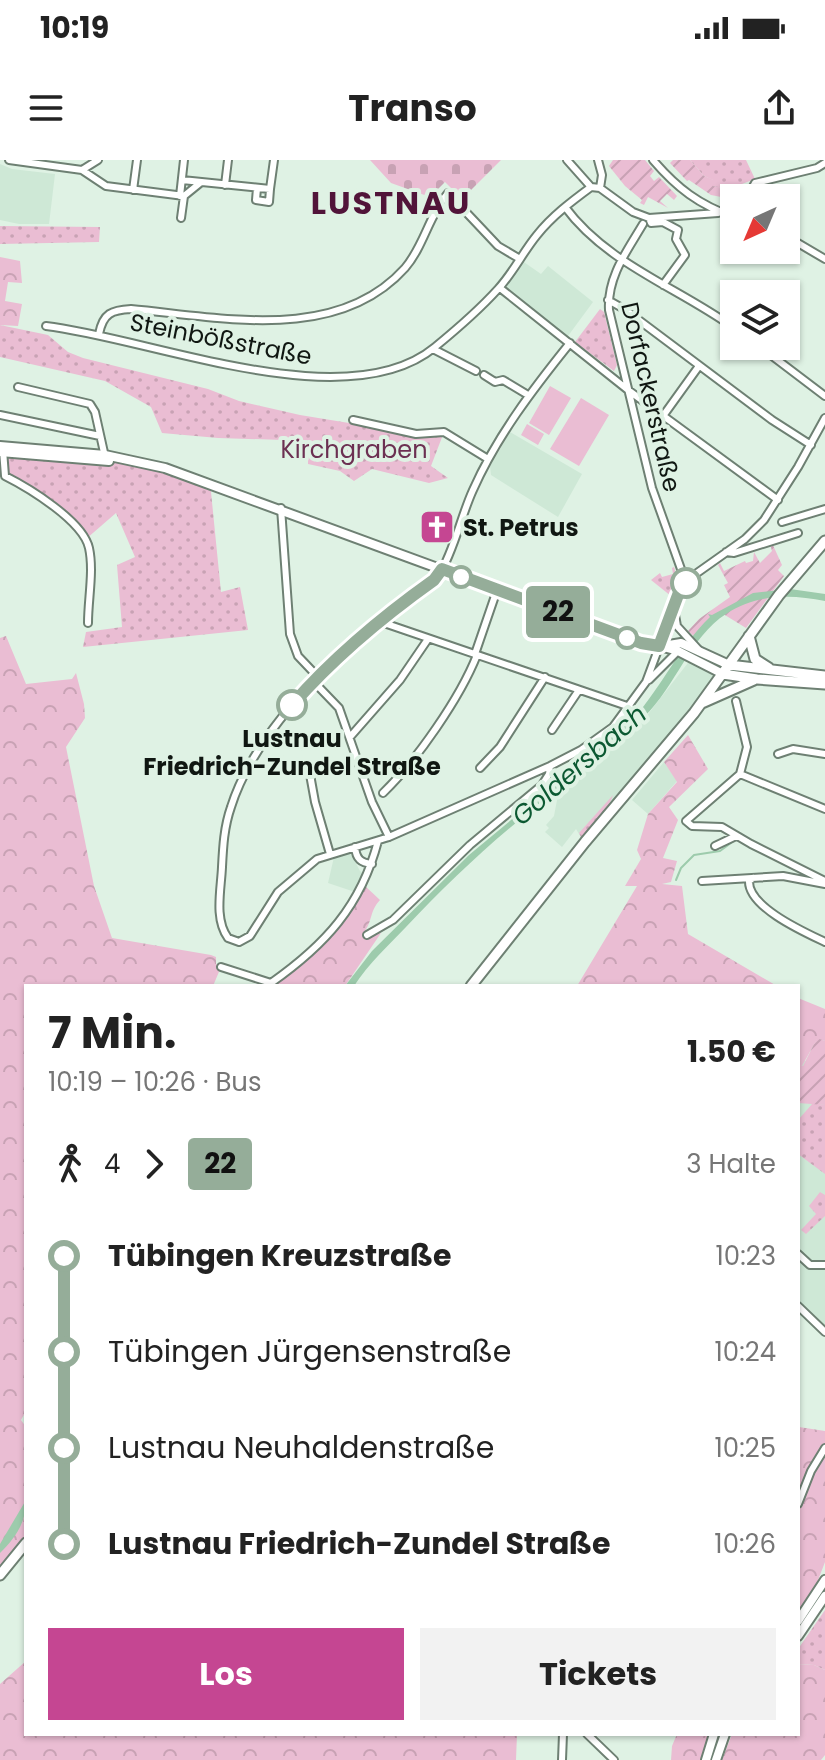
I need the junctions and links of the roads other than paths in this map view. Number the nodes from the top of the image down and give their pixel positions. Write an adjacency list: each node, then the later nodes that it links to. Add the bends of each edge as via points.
1 (9, 160): 11 (street)
2 (98, 160): 11 (street)
3 (137, 160): 19 (street)
4 (184, 160): 12 (street)
5 (228, 160): 15 (street)
6 (274, 160): 18 (street)
7 (567, 160): 16 (street)
8 (598, 160): 16 (street, via 602,175)
9 (653, 160): 22 (street, via 684,193)
10 (825, 163): 14 (street)
11 (82, 170): 19 (street, via 106,186)
12 (182, 180): 13 (street); 20 (street)
13 (200, 183): 15 (street); 20 (street)
14 (754, 184)
15 (225, 185): 17 (street)
16 (596, 187): 21 (street, Steinbößstraße); 25 (street)
17 (257, 188): 18 (street); 18 (street, via 256,200 269,202)
18 (270, 189)
19 (133, 190): 20 (street)
20 (182, 196): 24 (street)
21 (565, 207): 27 (street, Steinbößstraße); 28 (street)
22 (720, 213)
23 (720, 214): 25 (street)
24 (181, 218)
25 (646, 221): 28 (street, Dorfackerstraße); 30 (street, via 677,229 676,239 685,252)
26 (800, 244): 29 (street)
27 (520, 259): 31 (street, Steinbößstraße); 35 (street, via 498,246 450,194 408,264 365,301 320,314 259,321 114,310)
28 (621, 259): 30 (street); 32 (street, Dorfackerstraße)
29 (825, 259)
30 (663, 285): 33 (street)
31 (500, 288): 36 (street); 37 (street, Steinbößstraße)
32 (608, 300): 39 (street); 43 (street, Dorfackerstraße)
33 (720, 320)
34 (46, 326): 35 (street, Steinbößstraße)
35 (99, 334): 37 (street, Steinbößstraße, via 305,376 375,373)
36 (570, 343): 43 (street); 44 (street)
37 (433, 349): 40 (street)
38 (777, 360): 45 (street)
39 (699, 366): 47 (street); 51 (street)
40 (476, 371)
41 (484, 375): 44 (street)
42 (18, 387): 50 (street, via 90,404)
43 (628, 390): 47 (street); 64 (street, Dorfackerstraße, via 652,488)
44 (528, 395): 54 (street)
45 (825, 396)
46 (0, 415): 50 (street)
47 (663, 416): 56 (street)
48 (825, 418): 51 (street)
49 (353, 420): 54 (street, via 416,434 444,432)
50 (100, 436): 53 (street)
51 (811, 445): 56 (street)
52 (2, 449): 53 (street); 55 (street)
53 (105, 457): 57 (street, via 165,468)
54 (488, 459): 63 (street)
55 (3, 477): 68 (street, via 46,499 86,539)
56 (778, 500): 62 (street, via 759,526)
57 (281, 508): 63 (street); 79 (street, via 290,634)
58 (825, 509): 59 (street)
59 (782, 522)
60 (798, 533): 62 (street)
61 (822, 544): 69 (main road)
62 (726, 552): 64 (street)
63 (442, 569): 65 (street); 67 (street)
64 (686, 583): 66 (street)
65 (497, 590): 72 (street); 73 (street)
66 (674, 605): 71 (street); 72 (street)
67 (378, 621): 70 (street); 79 (street)
68 (88, 623)
69 (749, 636): 75 (main road); 76 (main road, via 755,659)
70 (428, 639): 73 (street); 88 (street, via 400,680)
71 (681, 644): 72 (street); 74 (street); 75 (street)
72 (659, 646): 74 (street); 81 (street)
73 (476, 655): 78 (street); 95 (street, via 426,740)
74 (665, 662): 81 (street)
75 (726, 669): 76 (main road); 80 (main road); 85 (main road)
76 (772, 670): 77 (main road)
77 (825, 676)
78 (545, 677): 83 (street); 92 (street, via 500,747)
79 (315, 679): 88 (street, via 339,708); 102 (street, via 261,749 231,806 224,834 219,923 228,938 239,942 250,936 284,885)
80 (757, 679): 82 (main road); 85 (main road)
81 (646, 682): 86 (street)
82 (825, 684)
83 (579, 690): 86 (street); 87 (street)
84 (736, 701): 94 (street, via 747,747)
85 (702, 703): 111 (main road)
86 (630, 707): 91 (street, via 600,738)
87 (552, 730)
88 (349, 735): 98 (street)
89 (778, 754): 90 (street, via 793,749)
90 (825, 754)
91 (550, 766): 98 (street); 107 (street, via 542,785 393,920)
92 (480, 768)
93 (309, 769): 102 (street)
94 (740, 774): 96 (street); 97 (street, via 686,821 722,827)
95 (383, 793)
96 (825, 809)
97 (736, 836): 100 (street); 106 (street)
98 (389, 837): 99 (street)
99 (378, 841): 101 (street); 103 (street)
100 (715, 846)
101 (355, 847): 102 (street); 103 (street, via 358,859)
102 (330, 854)
103 (372, 864): 110 (street, via 363,888 335,929)
104 (753, 878): 105 (street); 106 (street); 108 (street, via 749,889 758,900 791,926)
105 (702, 881)
106 (825, 882)
107 (367, 935)
108 (825, 942)
109 (221, 967): 110 (street)
110 (268, 984)
111 (473, 984)
112 (800, 1256): 113 (street, via 810,1265)
113 (825, 1265)
114 (800, 1308): 115 (street)
115 (825, 1332)
116 (825, 1448): 117 (street)
117 (800, 1499)
118 (24, 1545): 119 (main road)
119 (0, 1575)
120 (825, 1580): 122 (street)
121 (825, 1596): 123 (street)
122 (800, 1618)
123 (800, 1633)
124 (563, 1736): 128 (street)
125 (589, 1736): 129 (street)
126 (713, 1736): 130 (street)
127 (724, 1736): 131 (street)
128 (562, 1760)
129 (614, 1760)
130 (706, 1760)
131 (716, 1760)

